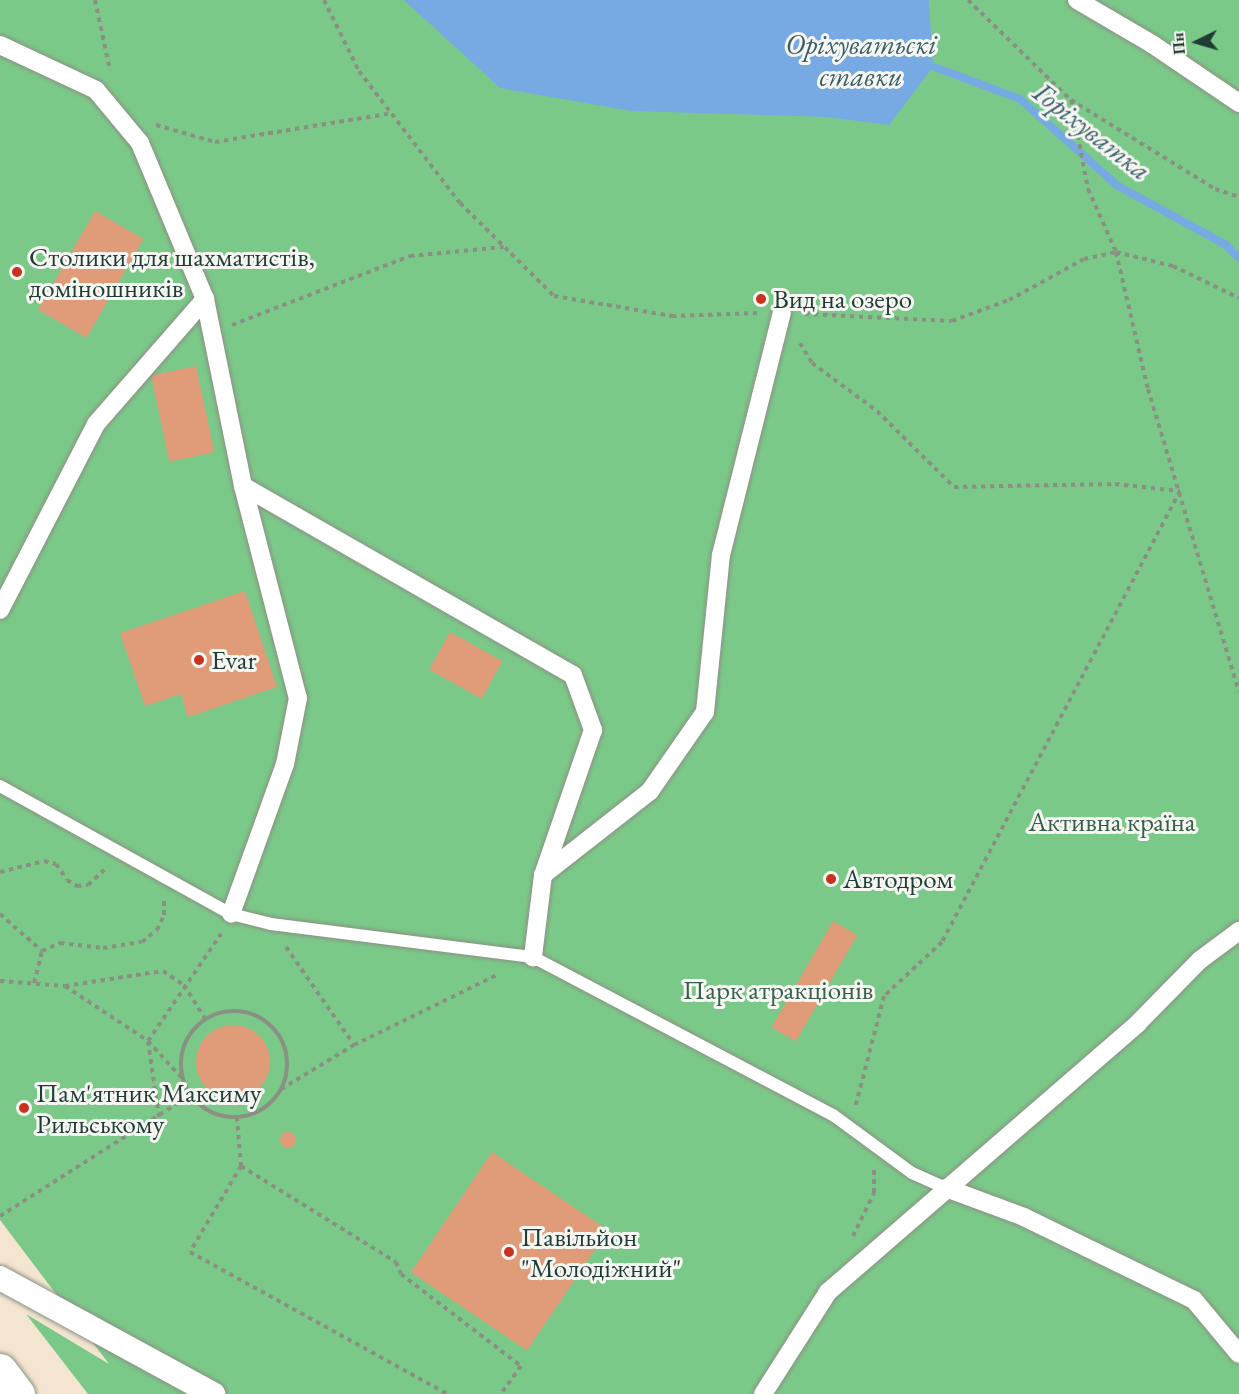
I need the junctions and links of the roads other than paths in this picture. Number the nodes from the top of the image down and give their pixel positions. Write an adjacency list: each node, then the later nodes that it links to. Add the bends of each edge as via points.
1 (1077, 0): 3 (street, via 1152,44)
2 (0, 45): 4 (street, via 96,90 140,143)
3 (1239, 103)
4 (205, 299): 6 (street); 7 (street, via 96,424)
5 (782, 312): 9 (street, via 721,555 705,712 650,791)
6 (243, 486): 9 (street, via 573,675 593,730); 10 (street, via 298,698 285,764)
7 (0, 610)
8 (0, 786): 10 (lane)
9 (543, 875): 12 (street)
10 (231, 914): 12 (lane, via 271,924)
11 (1239, 931): 13 (street, via 1200,960 1138,1023)
12 (532, 957): 13 (lane, via 833,1115 912,1173)
13 (946, 1188): 15 (street, via 1024,1217 1194,1300); 19 (street, via 828,1292)
14 (0, 1278): 18 (street)
15 (1239, 1354)
16 (0, 1370): 17 (highway)
17 (18, 1394)
18 (213, 1394)
19 (763, 1394)

